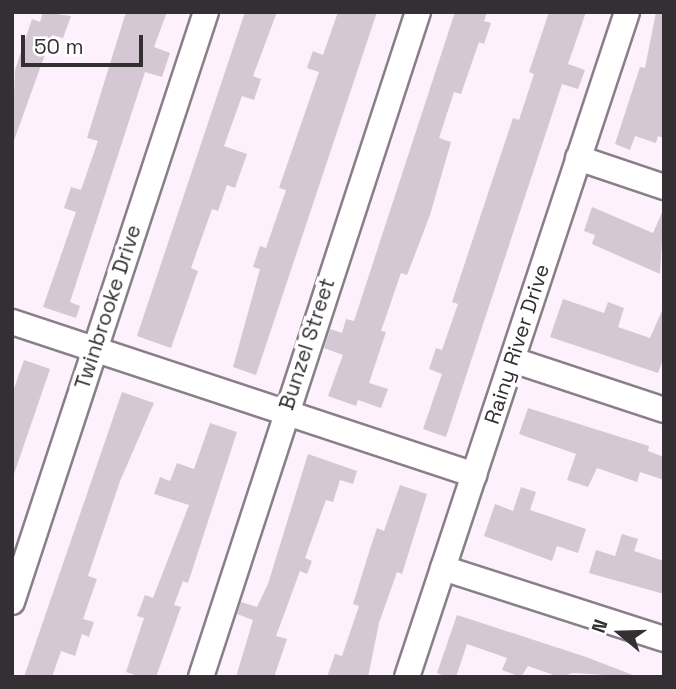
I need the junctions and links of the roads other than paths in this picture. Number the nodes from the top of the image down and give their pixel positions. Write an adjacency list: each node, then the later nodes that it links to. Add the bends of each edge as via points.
1 (206, 12): 7 (street, Twinbrooke Drive)
2 (418, 12): 10 (street, Bunzel Street)
3 (627, 12): 4 (street, Rainy River Drive)
4 (578, 159): 5 (street); 8 (street, Rainy River Drive)
5 (664, 187)
6 (12, 322): 7 (street)
7 (94, 349): 10 (street); 13 (street, Twinbrooke Drive)
8 (513, 359): 9 (street); 11 (street, Rainy River Drive)
9 (664, 410)
10 (285, 412): 11 (street); 15 (street, Bunzel Street)
11 (474, 475): 12 (street, Rainy River Drive)
12 (443, 568): 14 (street); 16 (street, Rainy River Drive)
13 (12, 602)
14 (664, 639)
15 (201, 677)
16 (407, 677)

